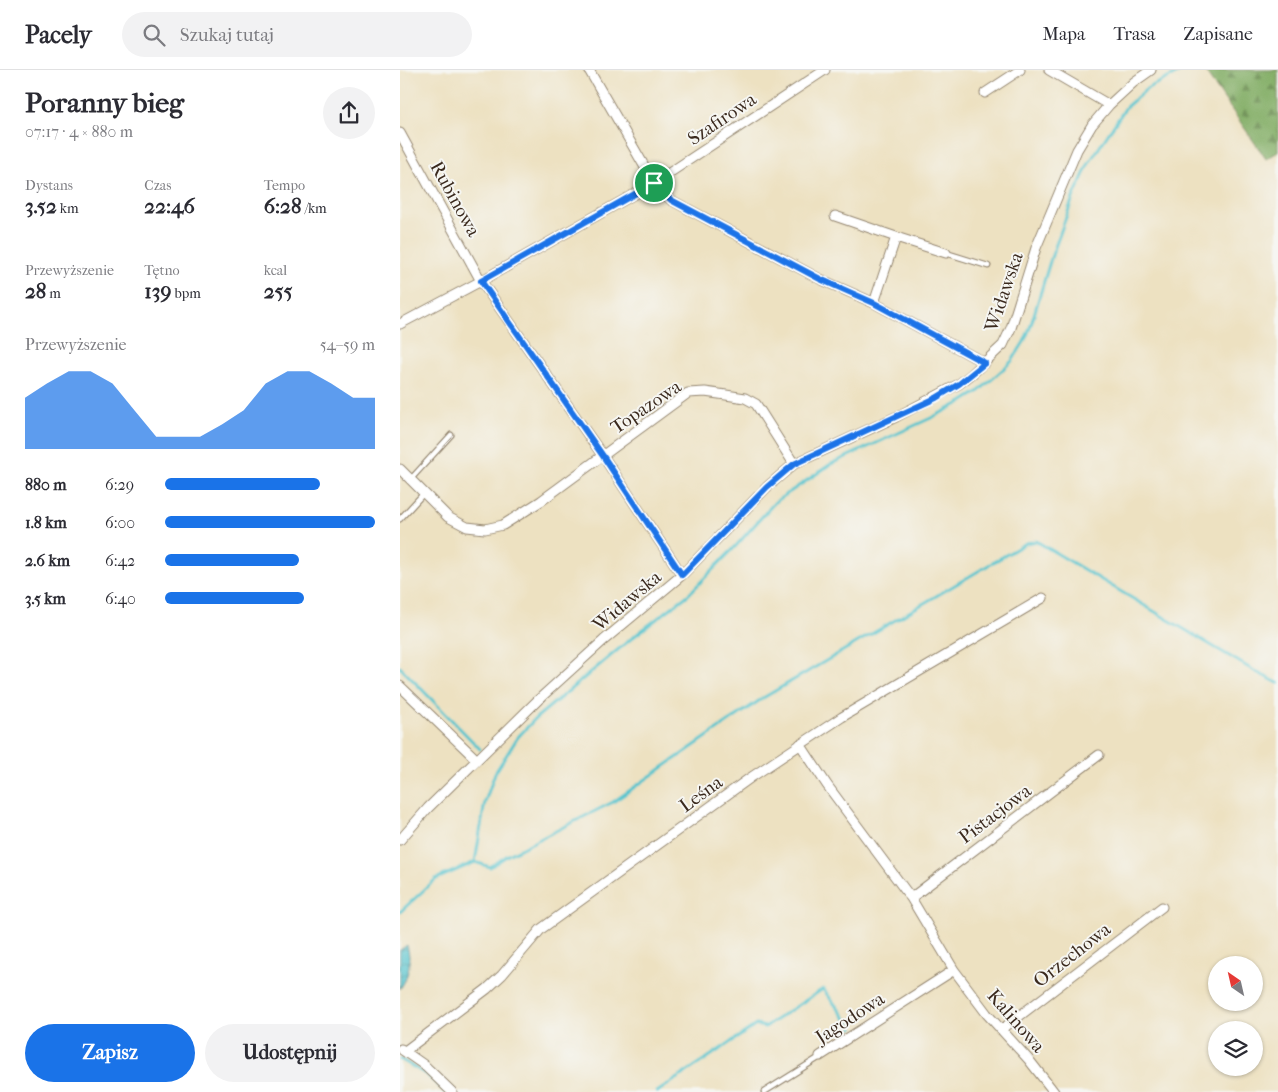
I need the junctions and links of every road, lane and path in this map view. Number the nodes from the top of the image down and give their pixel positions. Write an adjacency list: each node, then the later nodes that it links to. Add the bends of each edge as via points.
1 (589, 70): 9 (street)
2 (825, 70): 9 (street, Szafirowa)
3 (1020, 70): 6 (street)
4 (1049, 70): 7 (street)
5 (1151, 70): 7 (street, Widawska)
6 (985, 94)
7 (1109, 105): 17 (street, Widawska, via 1077,150 1036,248 1011,328 1003,345)
8 (400, 133): 14 (street, Rubinowa)
9 (654, 183): 14 (street, Szafirowa); 15 (street, via 671,200 820,279)
10 (835, 216): 11 (street)
11 (896, 238): 12 (street); 15 (street)
12 (946, 253): 13 (lane)
13 (988, 266)
14 (481, 281): 16 (street, Szafirowa); 19 (street, Rubinowa)
15 (874, 303): 17 (street)
16 (400, 324)
17 (985, 363): 20 (street, Widawska, via 936,398)
18 (451, 435): 22 (lane)
19 (603, 456): 20 (street, Topazowa, via 688,393 705,392 745,398 756,404); 23 (street, Topazowa, via 517,517 503,525 485,529 467,527 448,517); 25 (street, Rubinowa)
20 (794, 464): 25 (street, Widawska, via 767,487)
21 (400, 469): 22 (street, Topazowa)
22 (410, 480): 23 (street, Topazowa)
23 (424, 493): 24 (lane)
24 (400, 519)
25 (682, 575): 30 (street, Widawska, via 597,647)
26 (1043, 598): 28 (street, Leśna)
27 (400, 686): 30 (street)
28 (800, 744): 32 (street, Kalinowa); 36 (street, Leśna, via 541,929 487,989)
29 (1099, 755): 32 (street, Pistacjowa)
30 (476, 759): 31 (street, Widawska)
31 (400, 840)
32 (911, 898): 34 (street, Kalinowa)
33 (1162, 906): 35 (street, Orzechowa)
34 (954, 970): 35 (street, Kalinowa); 37 (street, Jagodowa)
35 (1001, 1030): 40 (street, Kalinowa)
36 (402, 1049): 38 (street)
37 (820, 1056): 39 (lane, Jagodowa)
38 (452, 1092)
39 (764, 1092)
40 (1054, 1092)

